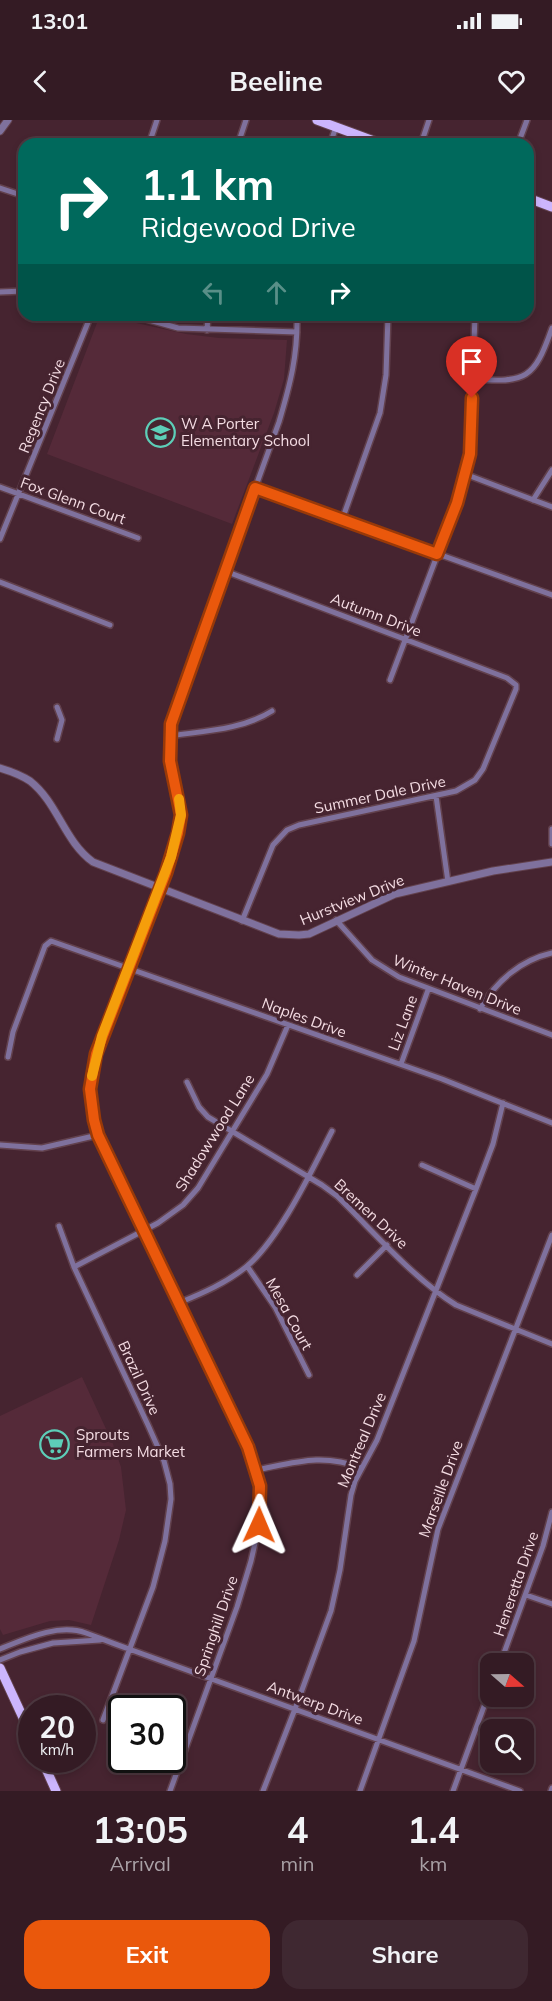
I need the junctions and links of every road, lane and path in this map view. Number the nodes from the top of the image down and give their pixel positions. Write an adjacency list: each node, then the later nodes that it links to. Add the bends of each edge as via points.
1 (8, 120): 8 (street)
2 (157, 120): 9 (street)
3 (246, 120): 10 (street)
4 (317, 120): 7 (main road)
5 (429, 120): 13 (street)
6 (527, 120): 14 (street)
7 (336, 127): 11 (street); 12 (main road)
8 (0, 131)
9 (151, 138)
10 (240, 138)
11 (332, 138)
12 (366, 138)
13 (423, 138)
14 (520, 138)
15 (0, 188): 16 (street)
16 (18, 194)
17 (534, 200): 18 (main road)
18 (552, 207)
19 (18, 291): 20 (street)
20 (0, 292)
21 (89, 321): 35 (street, Regency Drive)
22 (151, 321): 28 (street)
23 (208, 321): 28 (street)
24 (297, 321): 29 (street, Springhill Drive)
25 (388, 321): 38 (street, via 380,413)
26 (475, 321): 30 (street)
27 (552, 328): 30 (street, via 538,362 521,378 503,382)
28 (207, 330): 29 (street)
29 (297, 332): 34 (street, Springhill Drive, via 292,378)
30 (472, 379): 32 (street, via 471,445)
31 (552, 470): 36 (street)
32 (465, 474): 36 (street); 41 (street)
33 (0, 487): 35 (street, Fox Glenn Court)
34 (255, 488): 38 (street); 42 (street, Springhill Drive)
35 (18, 494): 39 (street, Fox Glenn Court); 40 (street, Regency Drive)
36 (533, 500): 37 (street)
37 (552, 507)
38 (342, 519): 41 (street)
39 (138, 538)
40 (0, 539)
41 (437, 554): 44 (street); 46 (street)
42 (225, 571): 46 (street, Autumn Drive); 51 (street, Springhill Drive, via 174,711)
43 (0, 582): 45 (street)
44 (552, 595)
45 (110, 625)
46 (405, 639): 47 (street); 48 (street, Autumn Drive, via 507,678)
47 (390, 680)
48 (516, 685): 54 (street, Summer Dale Drive, via 480,775 456,791)
49 (57, 707): 52 (street, via 62,720)
50 (272, 711): 51 (street, via 246,724)
51 (169, 736): 59 (street, Springhill Drive, via 181,815)
52 (57, 739)
53 (0, 768): 59 (street, Hurstview Drive, via 28,780 39,790 81,854)
54 (436, 796): 58 (street); 61 (street, Summer Dale Drive, via 287,830 273,845)
55 (552, 829): 56 (street)
56 (552, 844)
57 (552, 862): 58 (street, Hurstview Drive)
58 (448, 882): 60 (street, Hurstview Drive, via 395,894)
59 (160, 888): 61 (street, Hurstview Drive); 63 (street, Springhill Drive)
60 (336, 920): 61 (street, Hurstview Drive, via 299,935 279,934); 64 (street, Winter Haven Drive, via 384,969)
61 (242, 921)
62 (552, 953): 65 (street, via 535,957 508,975)
63 (129, 968): 66 (street, Naples Drive); 68 (street, Naples Drive, via 47,943 13,1032); 75 (street, Springhill Drive, via 93,1065 91,1101)
64 (428, 990): 65 (street, Winter Haven Drive); 69 (street, Liz Lane)
65 (480, 1009): 67 (street, Winter Haven Drive)
66 (288, 1025): 69 (street, Naples Drive); 74 (street, Shadowwood Lane, via 267,1074)
67 (552, 1035)
68 (8, 1057)
69 (401, 1064): 71 (street, Naples Drive)
70 (187, 1083): 74 (street, Bremen Drive, via 208,1117)
71 (503, 1103): 72 (street, Naples Drive); 79 (street, Montreal Drive)
72 (552, 1124)
73 (332, 1131): 78 (street)
74 (232, 1132): 78 (street, Bremen Drive); 81 (street, Shadowwood Lane, via 183,1205)
75 (98, 1135): 76 (street, via 42,1148); 81 (street, Springhill Drive)
76 (0, 1145)
77 (422, 1165): 79 (street)
78 (309, 1176): 83 (street, Bremen Drive, via 337,1196); 84 (street)
79 (476, 1189): 87 (street, Montreal Drive)
80 (58, 1226): 85 (street, Brazil Drive)
81 (144, 1230): 85 (street, Shadowwood Lane); 88 (street, Springhill Drive)
82 (552, 1235): 89 (street, Marseille Drive)
83 (387, 1245): 86 (street); 87 (street, Bremen Drive)
84 (248, 1266): 88 (street); 91 (street, Mesa Court, via 275,1307)
85 (74, 1267): 99 (street, Brazil Drive, via 164,1461 170,1484 165,1542)
86 (357, 1275)
87 (435, 1290): 89 (street, Bremen Drive, via 456,1305); 92 (street, Montreal Drive, via 377,1440)
88 (180, 1302): 93 (street, Springhill Drive)
89 (515, 1329): 90 (street, Bremen Drive); 108 (street, Marseille Drive, via 438,1529 414,1641)
90 (552, 1344)
91 (309, 1375)
92 (362, 1468): 93 (street, via 329,1459); 106 (street, Montreal Drive, via 351,1495 331,1611)
93 (256, 1470): 103 (street, Springhill Drive, via 260,1486 259,1525 251,1561)
94 (552, 1512): 95 (street, Heneretta Drive)
95 (526, 1595): 96 (street); 100 (street, Heneretta Drive)
96 (552, 1604)
97 (102, 1640): 98 (street, Antwerp Drive, via 70,1630 48,1632); 99 (street, Antwerp Drive); 101 (street, Antwerp Drive, via 53,1642)
98 (0, 1649)
99 (129, 1649): 103 (street, Antwerp Drive); 107 (street, Brazil Drive)
100 (504, 1653)
101 (0, 1660)
102 (0, 1668): 104 (main road)
103 (211, 1678): 106 (street, Antwerp Drive); 112 (street, Springhill Drive)
104 (18, 1707)
105 (484, 1707): 109 (street)
106 (296, 1709): 108 (street, Antwerp Drive); 113 (street, Montreal Drive)
107 (103, 1720)
108 (379, 1739): 109 (street, Antwerp Drive); 114 (street, Marseille Drive)
109 (461, 1770): 115 (street); 116 (street, Antwerp Drive)
110 (47, 1773): 111 (main road)
111 (53, 1790)
112 (170, 1791)
113 (263, 1791)
114 (360, 1791)
115 (453, 1791)
116 (520, 1791)

